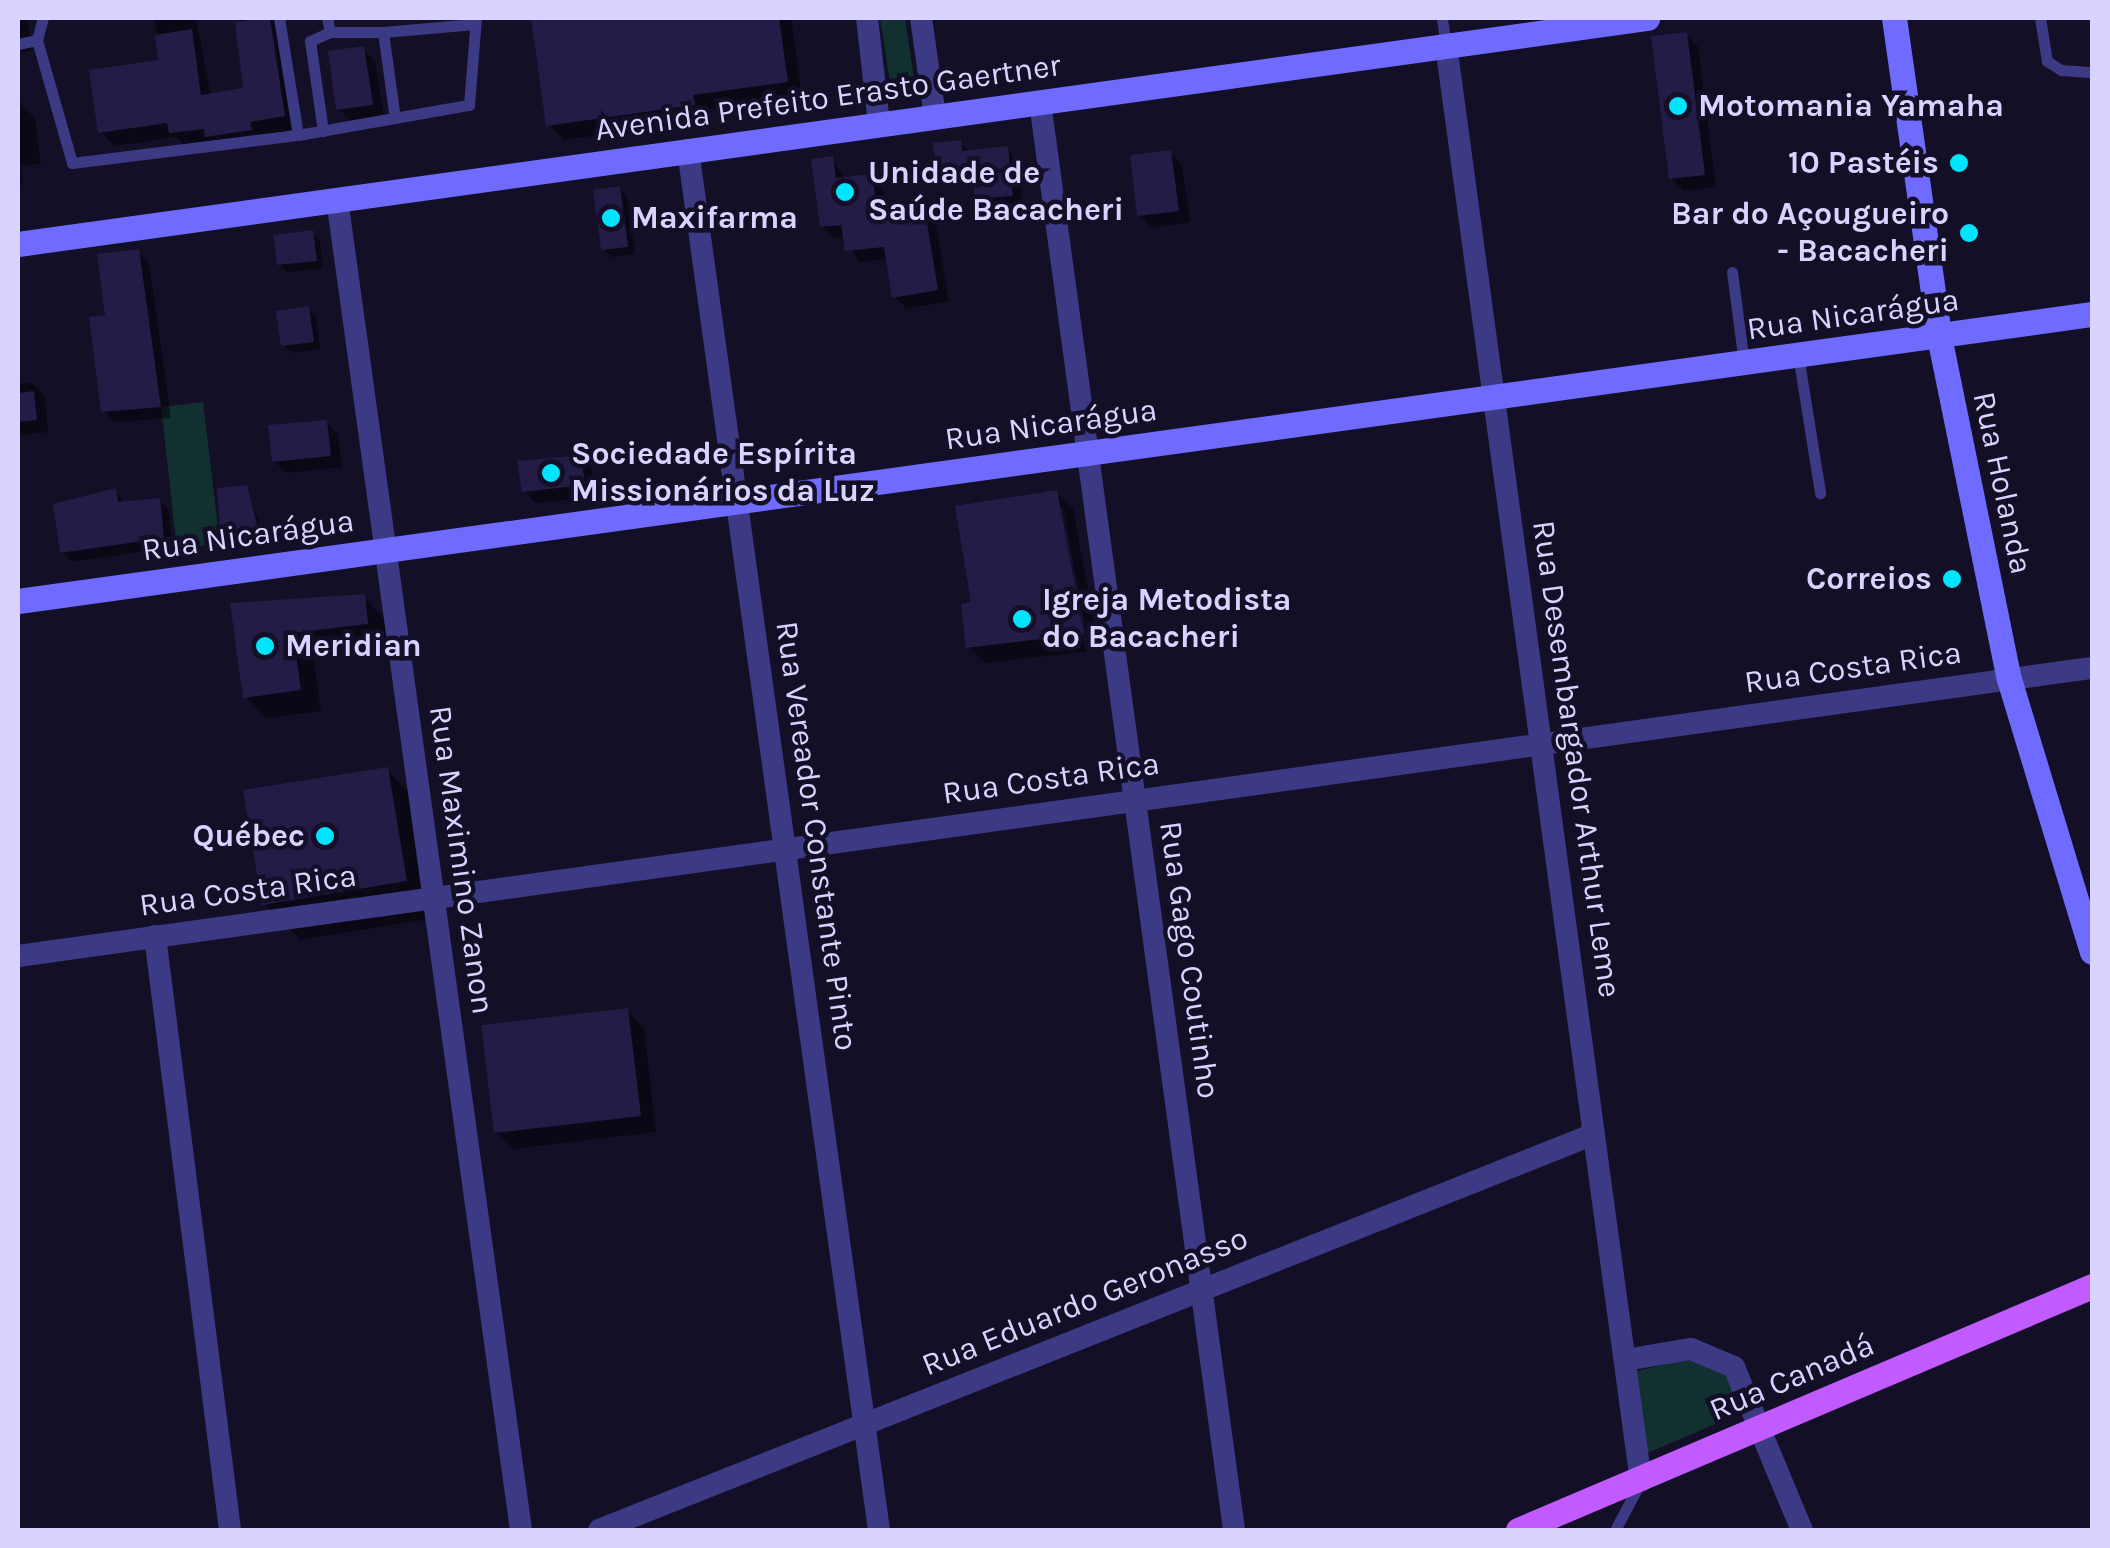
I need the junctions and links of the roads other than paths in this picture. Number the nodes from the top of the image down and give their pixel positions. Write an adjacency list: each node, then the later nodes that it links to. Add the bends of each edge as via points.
1 (43, 18): 13 (lane)
2 (279, 18): 22 (lane)
3 (326, 18): 11 (lane)
4 (867, 18): 20 (street)
5 (922, 18): 18 (street)
6 (1442, 18): 15 (lane)
7 (1647, 18): 15 (main road, Avenida Prefeito Erasto Gaertner)
8 (1894, 18): 28 (main road, Rua Holanda)
9 (2040, 18): 16 (lane, via 2047,61 2061,70)
10 (476, 21): 12 (lane); 19 (lane, via 469,106)
11 (330, 32): 12 (lane); 21 (lane, via 310,41)
12 (382, 32): 19 (lane)
13 (37, 40): 14 (lane); 22 (lane, via 72,163)
14 (18, 44)
15 (1446, 46): 17 (main road, Avenida Prefeito Erasto Gaertner); 31 (street, Rua Desembargador Arthur Leme)
16 (2092, 72)
17 (1040, 102): 18 (main road, Avenida Prefeito Erasto Gaertner); 32 (street, Rua Gago Coutinho)
18 (935, 116): 20 (main road, Avenida Prefeito Erasto Gaertner)
19 (395, 118): 21 (lane)
20 (879, 124): 23 (main road, Avenida Prefeito Erasto Gaertner)
21 (323, 130): 22 (lane)
22 (298, 135)
23 (688, 150): 24 (main road, Avenida Prefeito Erasto Gaertner); 34 (street, Rua Vereador Constante Pinto)
24 (337, 199): 25 (main road, Avenida Prefeito Erasto Gaertner); 35 (street, Rua Maximino Zanon)
25 (18, 244)
26 (1732, 272): 30 (lane)
27 (2092, 314): 28 (main road, Rua Nicarágua)
28 (1939, 336): 29 (main road, Rua Nicarágua); 38 (main road, Rua Holanda)
29 (1798, 355): 30 (main road, Rua Nicarágua); 33 (lane)
30 (1744, 362): 31 (main road, Rua Nicarágua)
31 (1494, 397): 32 (main road, Rua Nicarágua); 39 (street, Rua Desembargador Arthur Leme)
32 (1088, 453): 34 (main road, Rua Nicarágua); 40 (street, Rua Gago Coutinho)
33 (1820, 493)
34 (737, 502): 35 (main road, Rua Nicarágua); 41 (street, Rua Vereador Constante Pinto)
35 (386, 550): 36 (main road, Rua Nicarágua); 42 (street, Rua Maximino Zanon)
36 (18, 601)
37 (2092, 668): 38 (street, Rua Costa Rica)
38 (2009, 679): 39 (street, Rua Costa Rica); 44 (main road, Rua Holanda)
39 (1541, 744): 40 (street, Rua Costa Rica); 46 (street, Rua Desembargador Arthur Leme)
40 (1135, 800): 41 (street, Rua Costa Rica); 48 (street, Rua Gago Coutinho)
41 (785, 849): 42 (street, Rua Costa Rica); 50 (street, Rua Vereador Constante Pinto)
42 (434, 898): 43 (street, Rua Costa Rica); 54 (street, Rua Maximino Zanon)
43 (155, 936): 45 (street, Rua Costa Rica); 53 (street)
44 (2092, 952)
45 (18, 956)
46 (1594, 1134): 48 (street, Rua Eduardo Geronasso); 49 (street, Rua Desembargador Arthur Leme)
47 (2092, 1286): 51 (main road, Rua Canadá)
48 (1201, 1290): 50 (street, Rua Eduardo Geronasso); 57 (street, Rua Gago Coutinho)
49 (1625, 1360): 51 (street, via 1691,1349 1721,1356 1743,1382); 52 (street, Rua Desembargador Arthur Leme)
50 (864, 1425): 55 (street, Rua Eduardo Geronasso); 56 (street, Rua Vereador Constante Pinto)
51 (1760, 1425): 52 (main road, Rua Canadá); 60 (street)
52 (1642, 1481): 58 (main road, Rua Canadá); 59 (lane)
53 (230, 1530)
54 (520, 1530)
55 (599, 1530)
56 (879, 1530)
57 (1234, 1530)
58 (1524, 1530)
59 (1616, 1530)
60 (1802, 1530)

